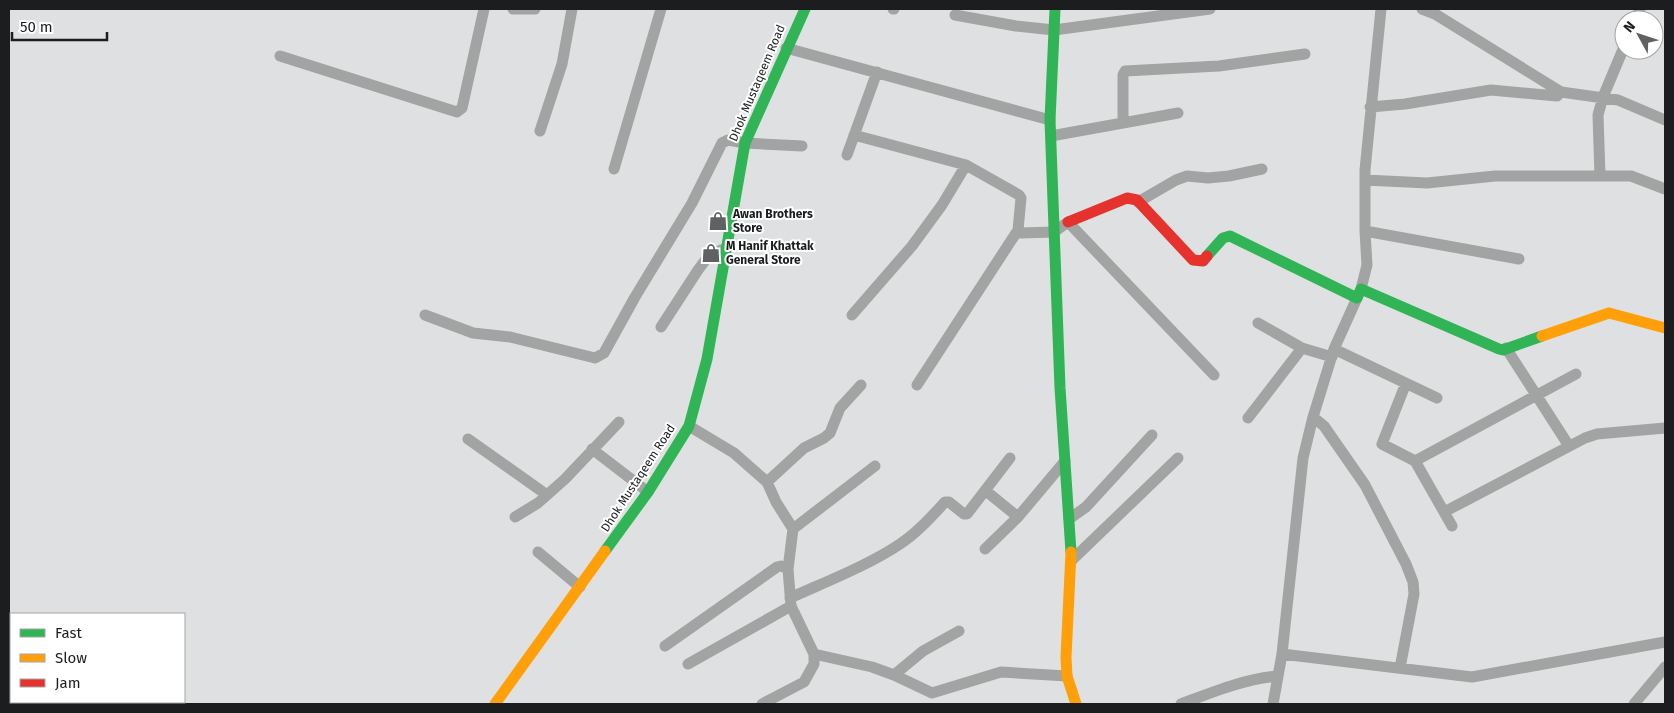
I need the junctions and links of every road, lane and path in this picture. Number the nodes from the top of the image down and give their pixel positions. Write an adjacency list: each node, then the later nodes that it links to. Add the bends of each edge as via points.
1 (484, 9): 16 (street, via 462,108 457,112)
2 (513, 9): 3 (street)
3 (535, 9)
4 (572, 9): 26 (street, via 562,64)
5 (661, 9): 34 (street)
6 (805, 9): 14 (street, Dhok Mustaqeem Road)
7 (1054, 9): 13 (street)
8 (1210, 9): 13 (street)
9 (1381, 9): 21 (street)
10 (1422, 9): 11 (street)
11 (1436, 12): 19 (street)
12 (955, 15): 13 (street)
13 (1054, 30): 23 (street)
14 (786, 48): 18 (street); 29 (street, Dhok Mustaqeem Road)
15 (1305, 54): 25 (street, via 1219,66 1125,72)
16 (280, 56)
17 (1619, 60): 20 (street)
18 (877, 72): 23 (street); 27 (street)
19 (1561, 92): 20 (street); 21 (street, via 1557,96 1491,90)
20 (1603, 97): 24 (street); 35 (street, via 1598,114)
21 (1370, 107): 36 (street)
22 (1178, 113): 25 (street)
23 (1050, 120): 28 (street)
24 (1665, 120)
25 (1123, 123): 28 (street)
26 (540, 131)
27 (854, 135): 31 (street); 32 (street)
28 (1051, 136): 42 (street)
29 (745, 143): 30 (street); 43 (street, Dhok Mustaqeem Road); 46 (street, via 722,142 692,203 604,354 595,358 510,337 473,334)
30 (802, 146)
31 (847, 154)
32 (966, 165): 40 (street, via 1019,195); 47 (street, via 917,239)
33 (1262, 168): 38 (street, via 1208,178 1187,176)
34 (614, 170)
35 (1600, 176): 36 (street, via 1495,176 1427,183); 37 (street, via 1631,176)
36 (1365, 180): 41 (street)
37 (1665, 189)
38 (1138, 202): 39 (street, via 1127,198); 45 (street, via 1193,260 1203,262 1223,238 1230,236)
39 (1068, 222): 42 (street); 55 (street)
40 (1018, 230): 42 (street); 58 (street)
41 (1365, 231): 44 (street); 45 (street, via 1367,265)
42 (1054, 232): 72 (street)
43 (727, 248): 49 (street, via 707,258); 64 (street, Dhok Mustaqeem Road, via 707,359)
44 (1519, 259)
45 (1359, 293): 52 (street, via 1500,349); 53 (street)
46 (425, 315)
47 (852, 315)
48 (1258, 324): 51 (street)
49 (661, 327)
50 (1665, 328): 52 (street, via 1609,313)
51 (1302, 348): 53 (street); 62 (street)
52 (1506, 348): 59 (street)
53 (1333, 353): 56 (street); 61 (street)
54 (1576, 374): 59 (street)
55 (1214, 375)
56 (1406, 383): 60 (street); 73 (street, via 1382,444)
57 (861, 384): 75 (street, via 840,408 830,433 804,448)
58 (917, 385)
59 (1536, 395): 68 (street); 73 (street)
60 (1437, 398)
61 (1313, 417): 95 (street, via 1303,458); 98 (street, via 1324,426 1365,486 1413,582 1414,594)
62 (1248, 418)
63 (619, 422): 69 (street)
64 (689, 426): 75 (street, via 734,453); 77 (street, Dhok Mustaqeem Road)
65 (1665, 428): 68 (street, via 1597,434)
66 (1152, 435): 82 (street, via 1086,506)
67 (468, 439): 78 (street)
68 (1569, 446): 79 (street)
69 (592, 449): 77 (street); 78 (street)
70 (1010, 458): 76 (street)
71 (1178, 458): 87 (street)
72 (1065, 461): 81 (street); 82 (street)
73 (1415, 461): 79 (street)
74 (875, 466): 84 (street)
75 (766, 482): 84 (street)
76 (986, 491): 81 (street); 90 (street, via 967,514 945,502 919,529 885,554)
77 (648, 492): 89 (street, Dhok Mustaqeem Road)
78 (547, 495): 80 (street)
79 (1444, 512): 83 (street)
80 (515, 516)
81 (1018, 517): 85 (street)
82 (1069, 519): 87 (street)
83 (1452, 526)
84 (793, 529): 88 (street)
85 (984, 549)
86 (538, 552): 89 (street)
87 (1072, 560): 100 (street)
88 (788, 569): 90 (street); 93 (street, via 777,567)
89 (580, 587): 102 (street, Dhok Mustaqeem Road)
90 (790, 602): 94 (street); 96 (street)
91 (959, 632): 99 (street, via 923,651)
92 (1665, 642): 98 (street, via 1472,677)
93 (665, 646)
94 (814, 654): 99 (street); 103 (street, via 814,664 804,682)
95 (1282, 654): 98 (street); 101 (street)
96 (688, 664)
97 (1665, 667): 107 (street)
98 (1400, 668)
99 (894, 675): 100 (street, via 932,693 1001,672)
100 (1067, 676): 104 (street)
101 (1278, 676): 105 (street, via 1234,684); 106 (street)
102 (496, 704)
103 (762, 704)
104 (1076, 704)
105 (1181, 704)
106 (1273, 704)
107 (1634, 704)

